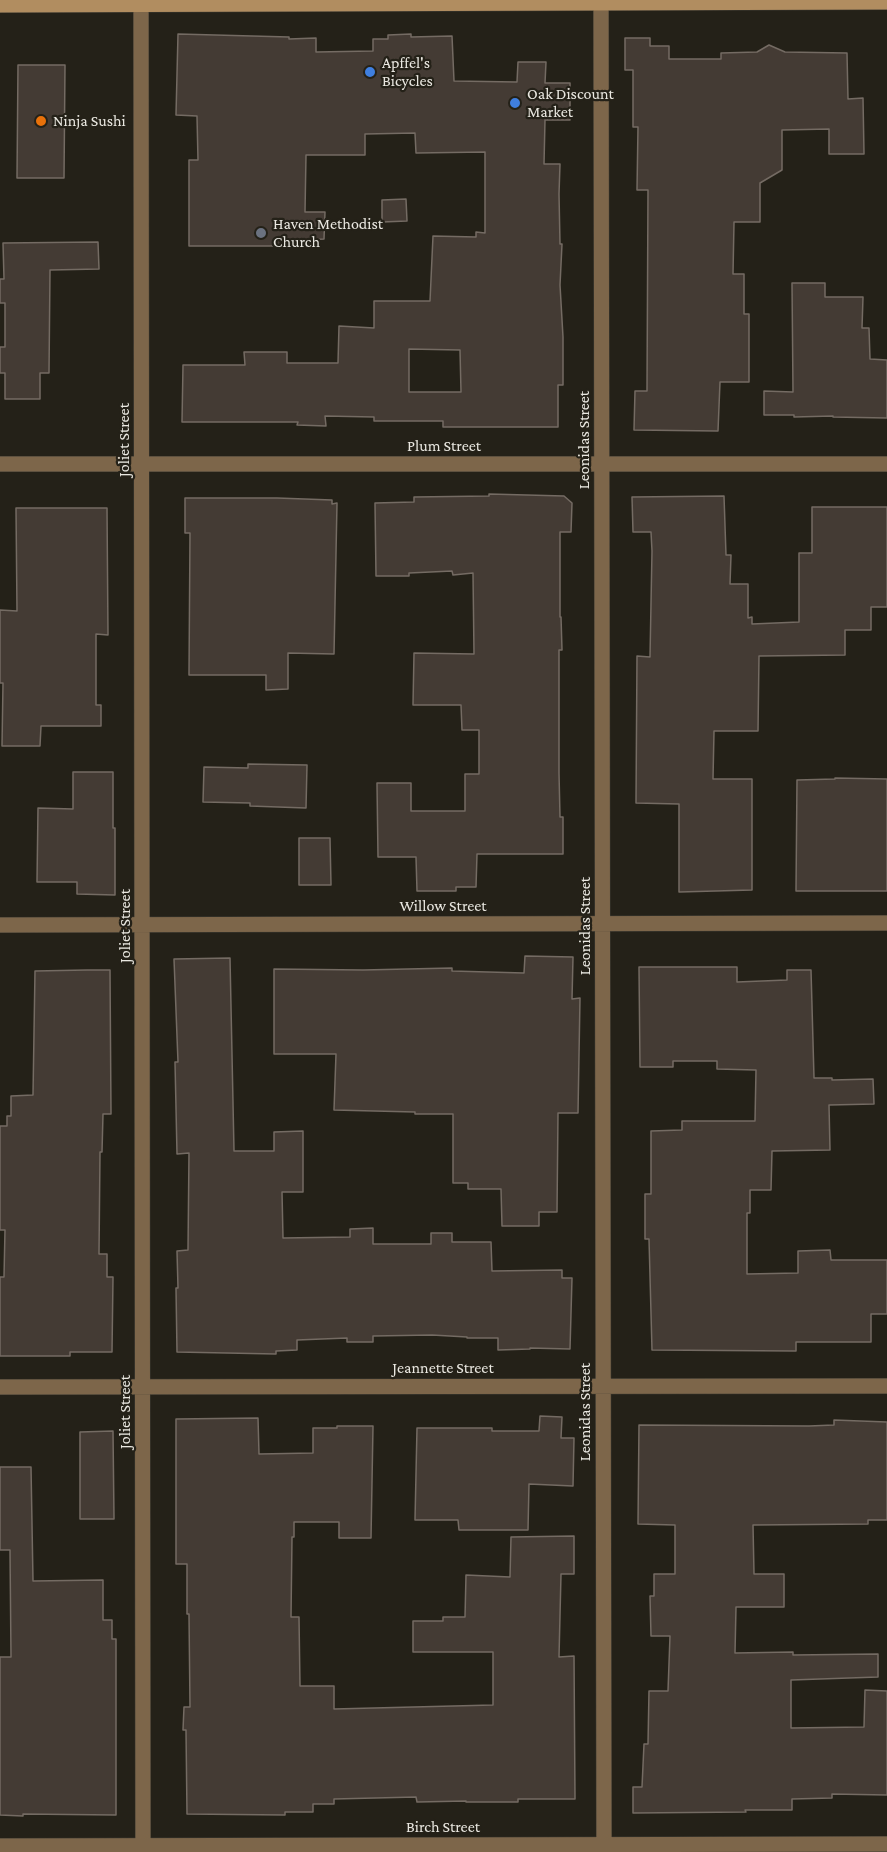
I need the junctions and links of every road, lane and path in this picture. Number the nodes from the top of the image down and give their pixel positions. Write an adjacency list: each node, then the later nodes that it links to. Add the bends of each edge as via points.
1 (141, 2): 2 (main road); 4 (main road); 6 (street, Joliet Street)
2 (602, 2): 3 (main road); 7 (street, Leonidas Street)
3 (887, 2)
4 (0, 5)
5 (0, 464): 6 (street, Plum Street)
6 (142, 464): 7 (street, Plum Street); 11 (street, Joliet Street)
7 (602, 464): 8 (street, Plum Street); 10 (street, Leonidas Street)
8 (887, 464)
9 (887, 923): 10 (street, Willow Street)
10 (603, 924): 11 (street, Willow Street); 14 (street, Leonidas Street)
11 (143, 925): 12 (street, Willow Street); 13 (street, Joliet Street)
12 (0, 926)
13 (143, 1386): 14 (street, Jeannette Street); 16 (street, Jeannette Street); 20 (street, Joliet Street)
14 (603, 1386): 15 (street, Jeannette Street); 19 (street, Leonidas Street)
15 (887, 1386)
16 (0, 1387)
17 (887, 1844): 19 (street, Birch Street)
18 (0, 1846): 20 (street, Birch Street)
19 (604, 1848): 20 (street, Birch Street)
20 (143, 1849)

